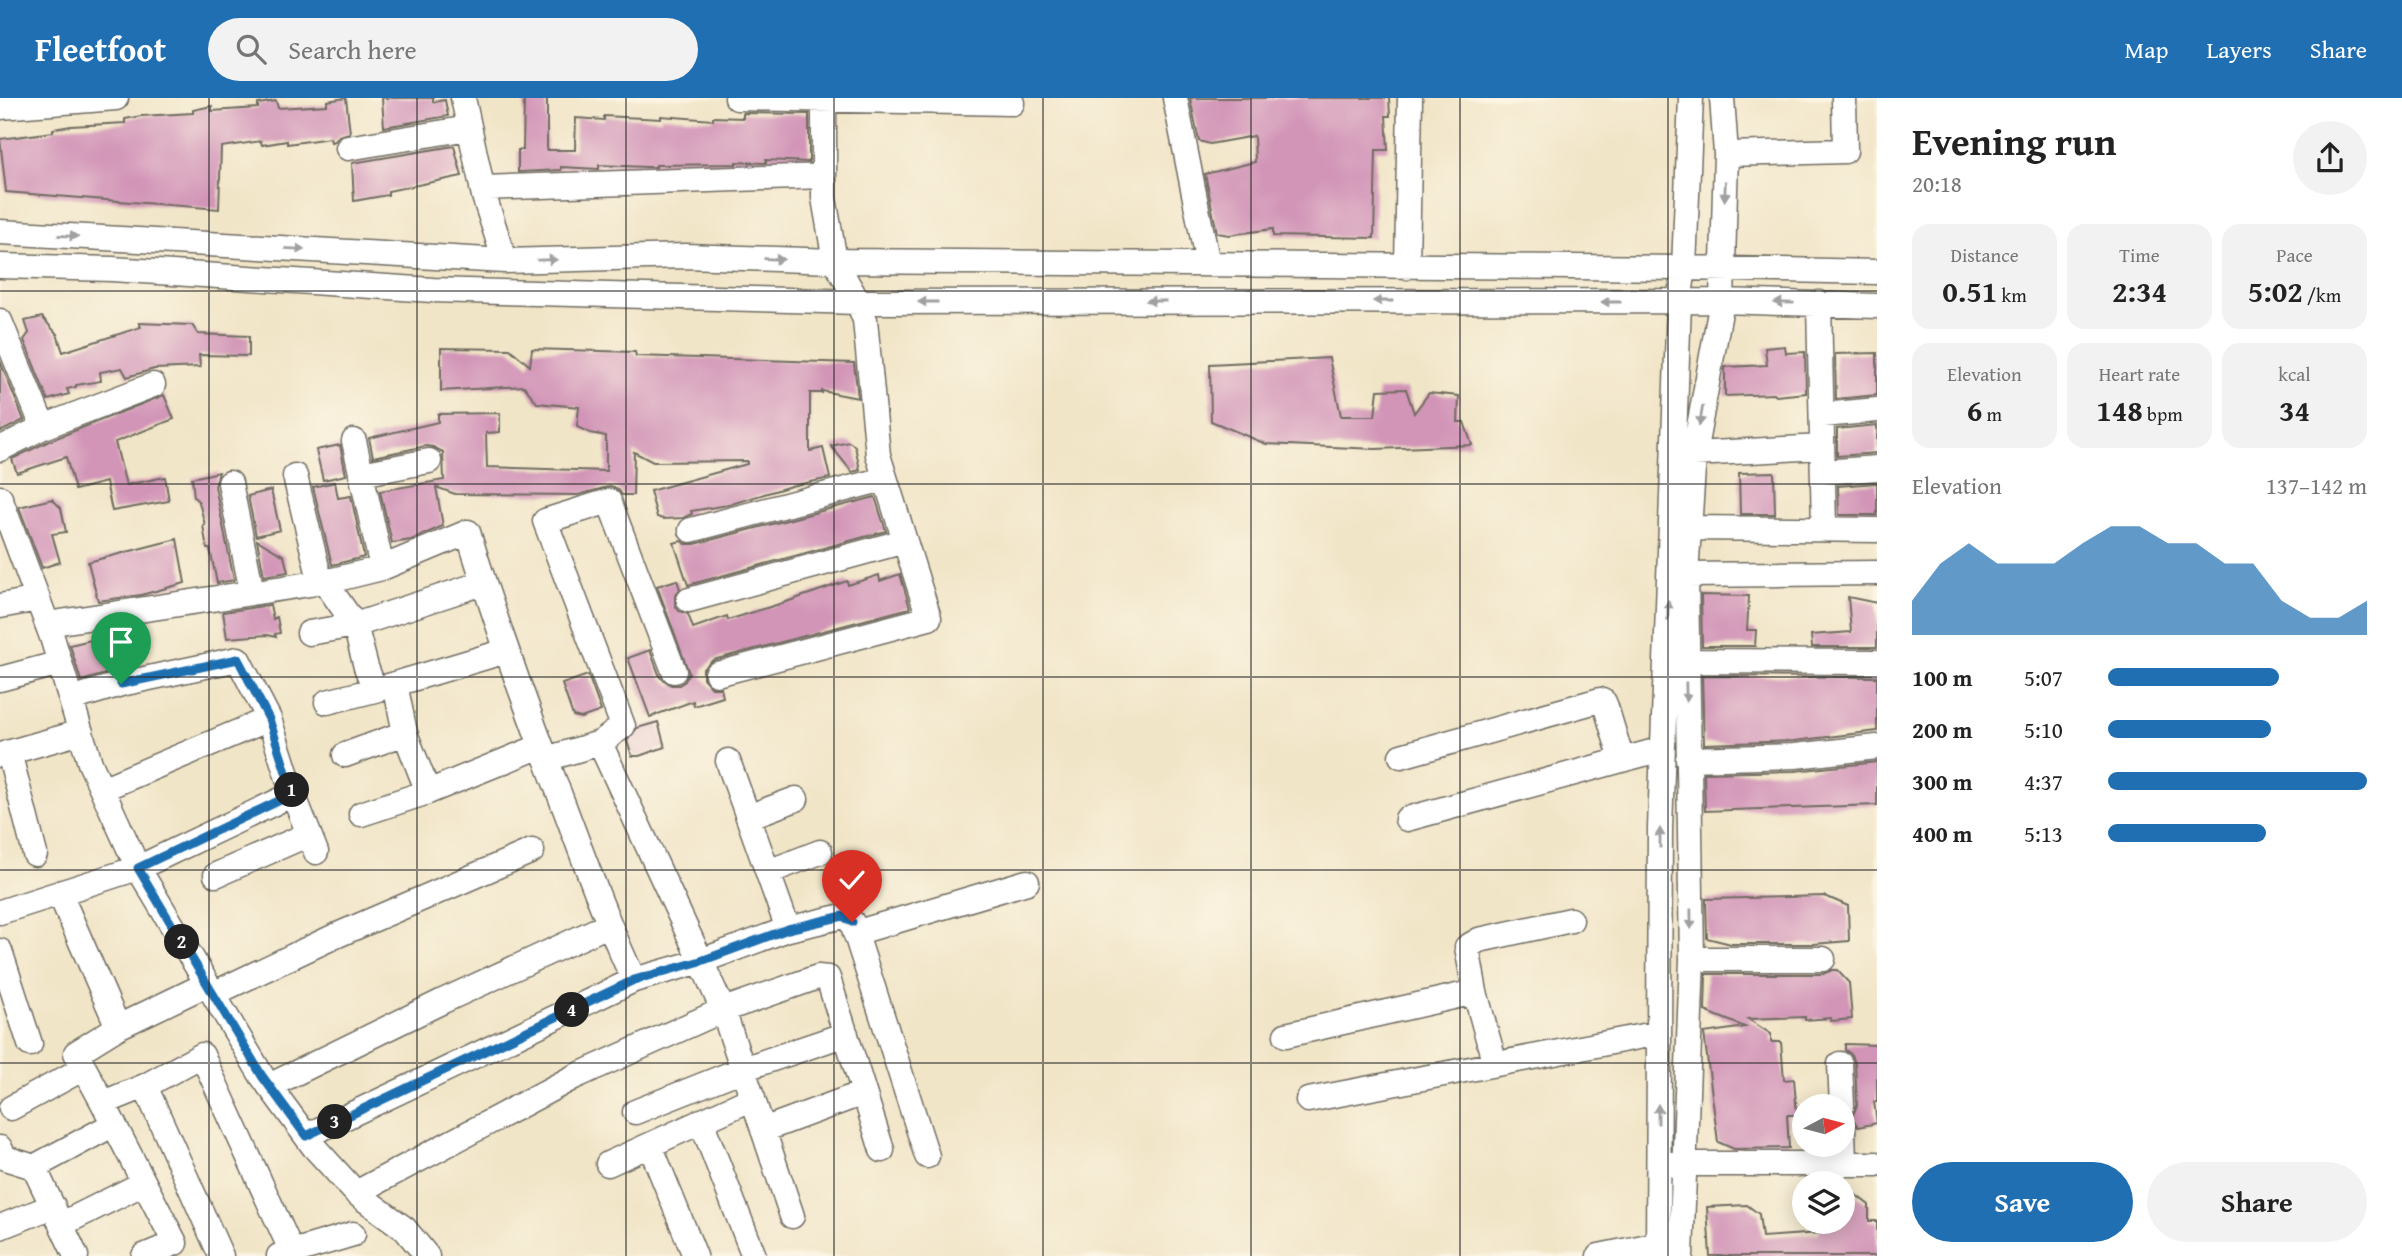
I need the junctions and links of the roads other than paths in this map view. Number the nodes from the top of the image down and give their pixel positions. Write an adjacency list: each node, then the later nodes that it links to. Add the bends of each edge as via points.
1 (116, 98): 11 (street)
2 (463, 98): 12 (street)
3 (737, 98): 9 (street)
4 (1175, 98): 20 (street)
5 (1410, 98): 22 (street)
6 (1691, 98): 23 (street)
7 (1722, 98): 14 (street)
8 (1843, 98): 14 (street, via 1845,151)
9 (824, 99): 10 (street); 15 (street)
10 (1012, 103)
11 (0, 107)
12 (469, 128): 13 (street); 16 (street)
13 (348, 148)
14 (1726, 154): 24 (street, one-way to 24)
15 (824, 176): 16 (street); 19 (street)
16 (482, 188): 18 (street)
17 (0, 232): 18 (street, one-way to 18)
18 (505, 261): 19 (street, one-way to 19, via 685,256)
19 (835, 261): 20 (street); 27 (street)
20 (1208, 264): 22 (street)
21 (0, 266): 27 (street, via 433,290)
22 (1407, 267): 23 (street)
23 (1684, 268): 24 (street); 28 (street)
24 (1722, 270): 25 (street); 26 (street)
25 (1877, 272)
26 (1722, 301): 28 (street); 29 (street, one-way to 26); 38 (street, one-way to 38)
27 (858, 302): 28 (street, one-way to 27); 44 (street, via 865,320)
28 (1679, 302): 80 (street, one-way to 28)
29 (1819, 303): 30 (street); 34 (street)
30 (1877, 306)
31 (0, 321): 35 (street)
32 (153, 385): 35 (street)
33 (1877, 410): 34 (street)
34 (1823, 415): 39 (street)
35 (43, 427): 37 (street)
36 (354, 441): 42 (street)
37 (0, 449)
38 (1694, 454): 39 (street); 47 (street)
39 (1823, 459): 41 (street); 48 (street)
40 (429, 461): 42 (street)
41 (1877, 468)
42 (361, 474): 53 (street)
43 (295, 476): 56 (street)
44 (884, 480): 49 (street); 52 (street)
45 (230, 483): 58 (street)
46 (0, 498): 51 (street)
47 (1689, 528): 48 (street); 55 (street)
48 (1824, 528): 50 (street)
49 (691, 530)
50 (1877, 530)
51 (8, 540): 59 (street)
52 (905, 541): 60 (street); 70 (street, via 929,618)
53 (382, 568): 56 (street); 57 (street, via 468,532)
54 (1877, 573): 55 (street)
55 (1686, 575): 66 (street)
56 (323, 581): 58 (street); 63 (street)
57 (483, 583): 63 (street); 65 (street)
58 (252, 592): 62 (street)
59 (38, 599): 61 (street); 62 (street)
60 (689, 600)
61 (0, 606)
62 (47, 624): 68 (street)
63 (355, 625): 64 (street); 72 (street, via 366,667)
64 (309, 633)
65 (506, 650): 72 (street); 81 (street)
66 (1686, 661): 67 (street); 85 (street, one-way to 85)
67 (1877, 662)
68 (60, 663): 71 (street); 73 (street)
69 (674, 670): 78 (street, via 609,501 545,521 623,726)
70 (717, 674)
71 (0, 679)
72 (385, 687): 74 (street); 77 (street)
73 (71, 699): 75 (street, via 238,659); 76 (street)
74 (327, 702)
75 (269, 719): 88 (street); 90 (street)
76 (80, 732): 82 (street); 88 (street)
77 (405, 733): 83 (street); 89 (street)
78 (600, 743): 81 (street); 111 (street)
79 (1877, 747): 85 (street, via 1796,756)
80 (1662, 749): 86 (street); 117 (street, one-way to 80)
81 (544, 752): 89 (street); 105 (street)
82 (5, 754): 97 (street)
83 (345, 755)
84 (1401, 756): 86 (street, via 1600,700)
85 (1688, 759): 109 (street, one-way to 109)
86 (1622, 760): 94 (street)
87 (728, 761): 93 (street)
88 (102, 789): 98 (street)
89 (428, 792): 92 (street)
90 (293, 794): 98 (street); 100 (street, via 312,843)
91 (796, 799): 93 (street)
92 (361, 814)
93 (748, 817): 99 (street)
94 (1407, 819)
95 (532, 851): 113 (street)
96 (820, 852): 99 (street)
97 (35, 854)
98 (138, 868): 102 (street); 113 (street)
99 (768, 872): 106 (street)
100 (216, 875)
101 (1027, 882): 107 (street)
102 (60, 894): 103 (street); 116 (street)
103 (0, 912)
104 (1571, 920): 114 (street, via 1471,943 1466,952)
105 (608, 925): 112 (street); 128 (street)
106 (788, 929): 107 (street, via 843,916 852,922); 111 (street)
107 (855, 933): 142 (street)
108 (0, 951): 121 (street)
109 (1692, 959): 110 (street); 147 (street)
110 (1823, 959)
111 (701, 961): 112 (street); 115 (street)
112 (634, 980): 138 (street)
113 (210, 989): 116 (street); 119 (street)
114 (1475, 992): 120 (street); 123 (street)
115 (723, 1010): 118 (street, via 824,977); 126 (street); 150 (street, via 556,1086)
116 (118, 1027): 125 (street, via 76,1053)
117 (1659, 1033): 123 (street); 147 (street, one-way to 117)
118 (846, 1034): 126 (street); 129 (street)
119 (237, 1035): 122 (street); 128 (street)
120 (1286, 1035)
121 (30, 1044)
122 (202, 1055): 127 (street); 156 (street)
123 (1495, 1064): 132 (street)
124 (1840, 1064): 130 (street)
125 (84, 1068): 133 (street); 135 (street)
126 (743, 1069): 131 (street); 134 (street)
127 (145, 1086): 135 (street); 159 (street)
128 (269, 1086): 138 (street)
129 (863, 1093): 137 (street); 141 (street)
130 (1841, 1094)
131 (753, 1098): 136 (street); 137 (street)
132 (1308, 1100)
133 (11, 1108)
134 (635, 1112)
135 (108, 1114): 148 (street); 149 (street)
136 (702, 1121): 139 (street); 162 (street)
137 (763, 1130): 152 (street)
138 (306, 1136): 150 (street)
139 (650, 1145): 144 (street); 161 (street)
140 (0, 1150): 148 (street, via 5,1158)
141 (882, 1150)
142 (927, 1156)
143 (1844, 1157): 145 (street)
144 (608, 1164)
145 (1844, 1164): 146 (street); 147 (street)
146 (1877, 1164)
147 (1670, 1165): 155 (street); 164 (street)
148 (34, 1167): 151 (street)
149 (144, 1183): 151 (street); 158 (street, via 175,1243)
150 (361, 1197): 154 (street); 160 (street, via 405,1228)
151 (58, 1215): 153 (street); 157 (street)
152 (792, 1216)
153 (0, 1227)
154 (349, 1245): 156 (street)
155 (1658, 1250): 163 (street)
156 (286, 1254)
157 (76, 1256)
158 (144, 1256)
159 (221, 1256)
160 (427, 1256)
161 (695, 1256)
162 (754, 1256)
163 (1599, 1256)
164 (1681, 1256)

